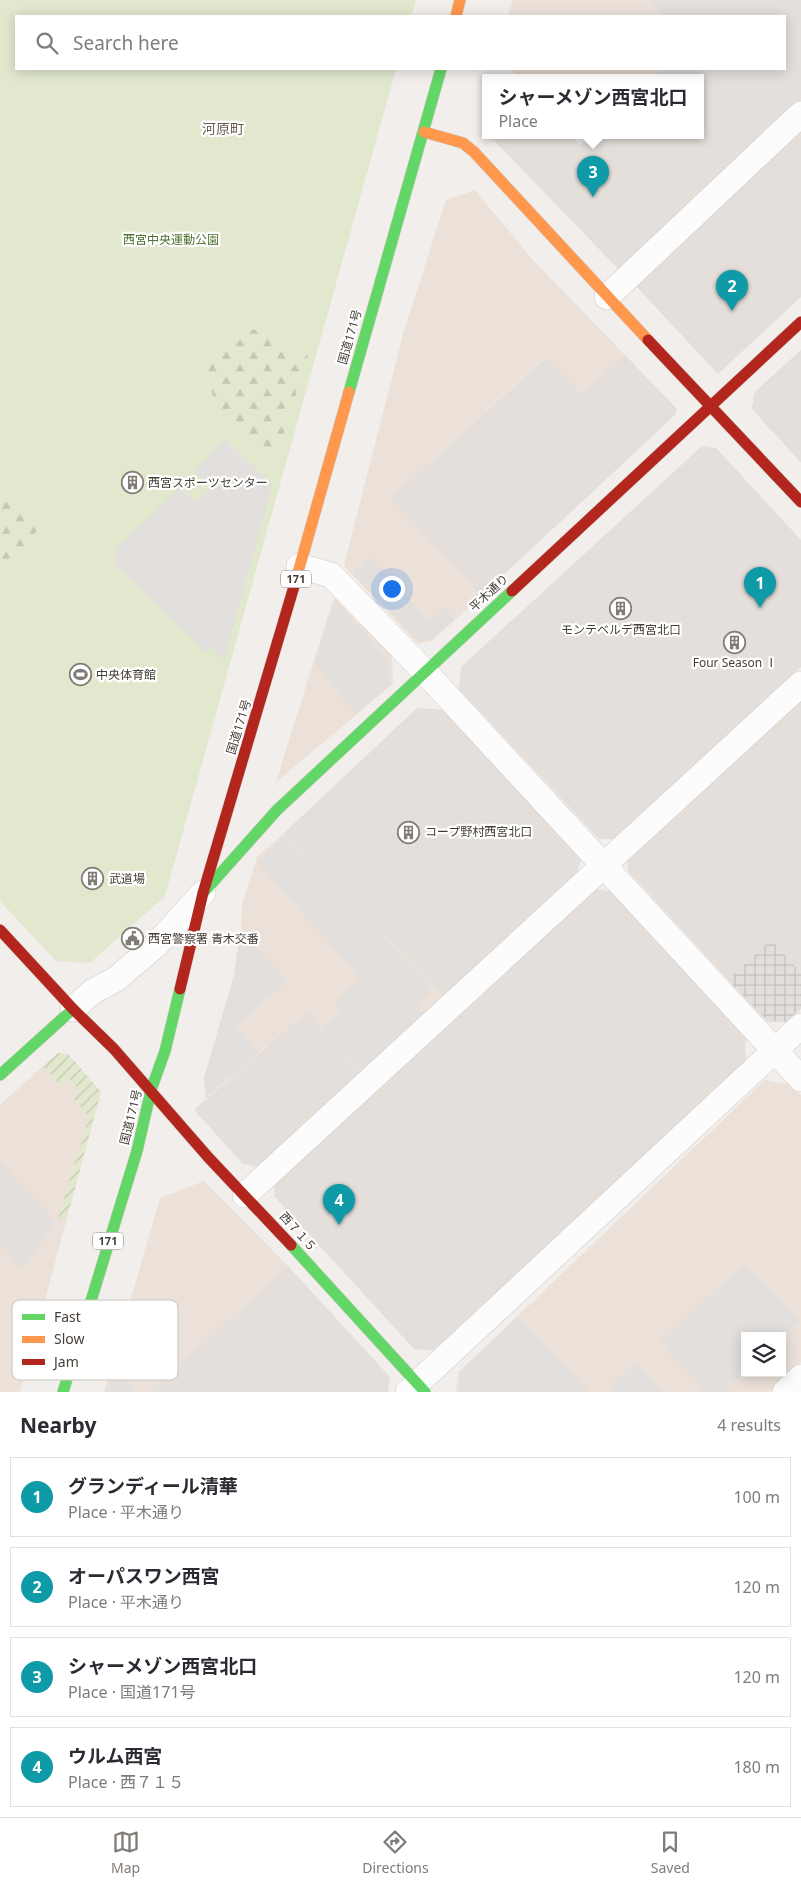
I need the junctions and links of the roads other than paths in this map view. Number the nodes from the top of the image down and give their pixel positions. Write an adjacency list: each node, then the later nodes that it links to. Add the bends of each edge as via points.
1 (460, 0): 2 (main road)
2 (456, 15)
3 (441, 70): 5 (main road, 国道171号 / 171)
4 (801, 114): 6 (street)
5 (424, 132): 6 (main road, via 463,143 474,152); 10 (main road, 国道171号 / 171)
6 (607, 297): 8 (main road)
7 (801, 322): 8 (main road, 平木通り)
8 (710, 407): 9 (main road); 11 (main road, 平木通り)
9 (801, 502)
10 (299, 566): 11 (street, via 331,575); 14 (main road, 国道171号 / 171)
11 (425, 672): 13 (street); 14 (main road, 平木通り, via 277,810)
12 (801, 684): 13 (street)
13 (604, 865): 18 (street); 22 (street)
14 (203, 893): 16 (street, via 156,945); 21 (main road, 国道171号 / 171, via 165,1051)
15 (0, 930): 16 (main road, 西７１５)
16 (73, 1009): 19 (main road); 21 (main road, 西７１５)
17 (801, 1026): 18 (street)
18 (774, 1051): 20 (street); 26 (street)
19 (0, 1075)
20 (801, 1079)
21 (152, 1090): 22 (main road, 西７１５, via 208,1157); 23 (main road, 国道171号 / 171)
22 (245, 1195): 26 (main road, 西７１５)
23 (91, 1300)
24 (801, 1377): 28 (street)
25 (67, 1380): 27 (main road, 国道171号 / 171)
26 (417, 1389)
27 (63, 1392)
28 (785, 1392)

